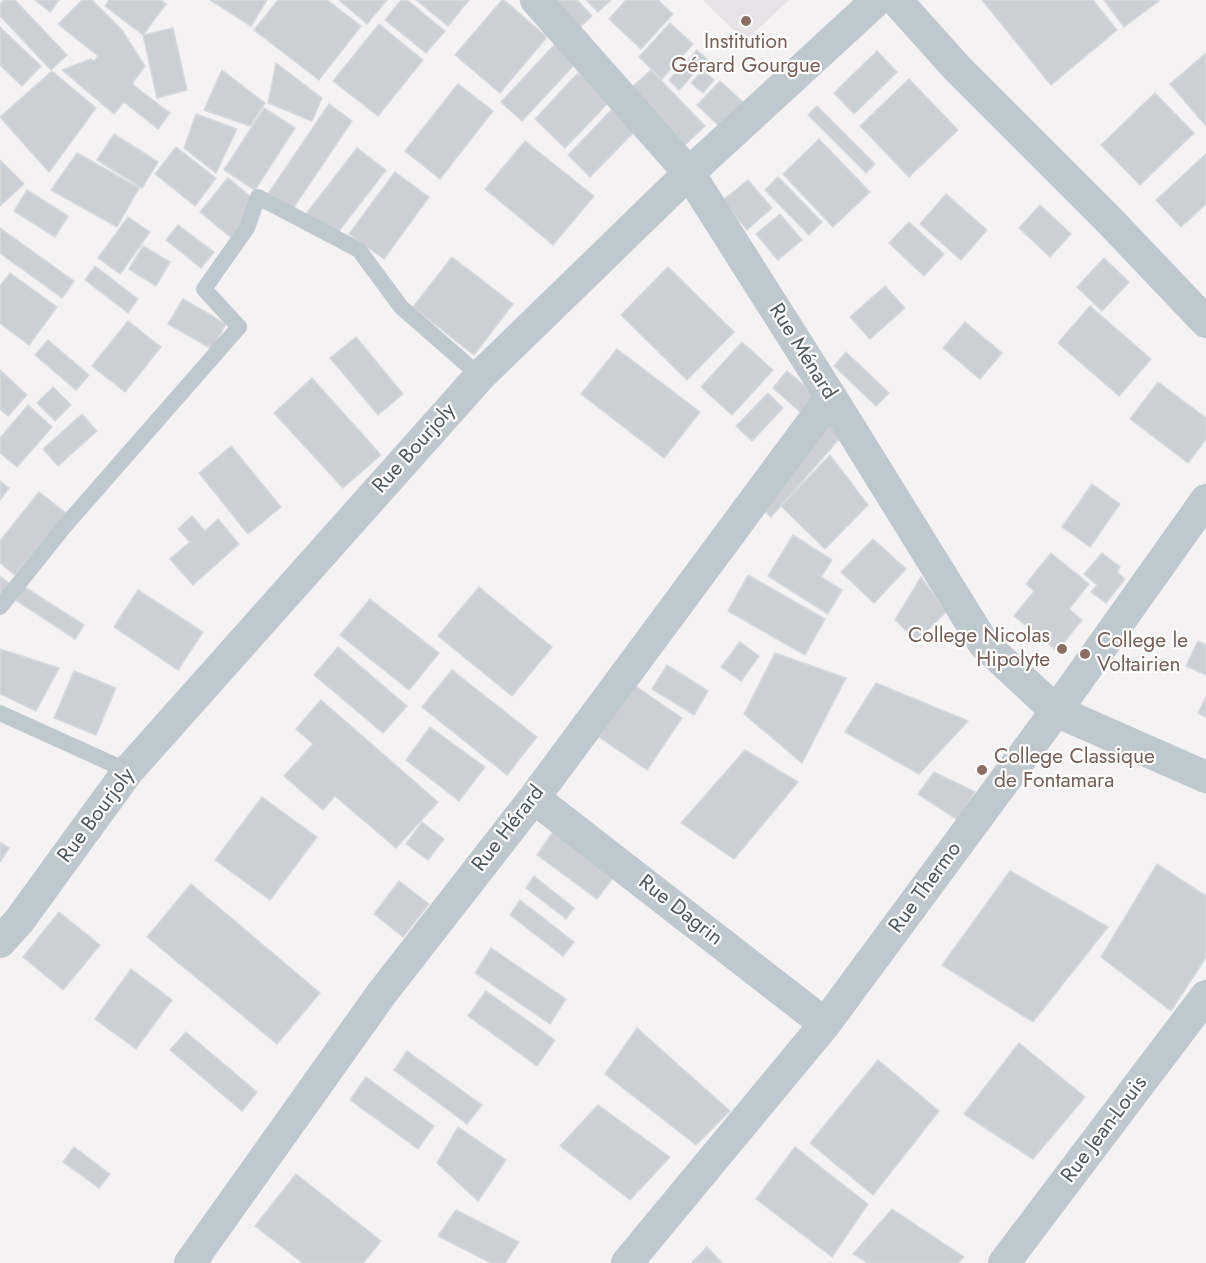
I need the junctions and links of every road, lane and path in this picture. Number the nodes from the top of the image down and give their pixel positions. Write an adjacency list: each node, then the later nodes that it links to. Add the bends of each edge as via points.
1 (537, 0): 4 (street, Rue Ménard)
2 (877, 0): 4 (street, Rue Bourjoly)
3 (896, 0): 5 (street, via 957,68)
4 (688, 173): 6 (street, Rue Bourjoly); 7 (street, Rue Ménard)
5 (1206, 322)
6 (480, 376): 9 (lane, via 401,307 358,250 258,197 247,228 204,289 239,327 63,528); 12 (street, Rue Bourjoly)
7 (831, 397): 10 (street, Rue Ménard, via 984,644); 14 (street, Rue Hérard)
8 (1206, 500): 10 (street, Rue Thermo)
9 (0, 607)
10 (1056, 711): 13 (street, Rue Ménard); 17 (street, Rue Thermo)
11 (0, 712): 12 (lane)
12 (128, 771): 15 (street, Rue Bourjoly)
13 (1206, 777)
14 (534, 798): 17 (street, Rue Dagrin); 18 (street, Rue Hérard, via 382,993)
15 (0, 942)
16 (1206, 996): 20 (street, Rue Jean-Louis)
17 (825, 1024): 19 (street, Rue Thermo)
18 (190, 1263)
19 (627, 1263)
20 (1004, 1263)

